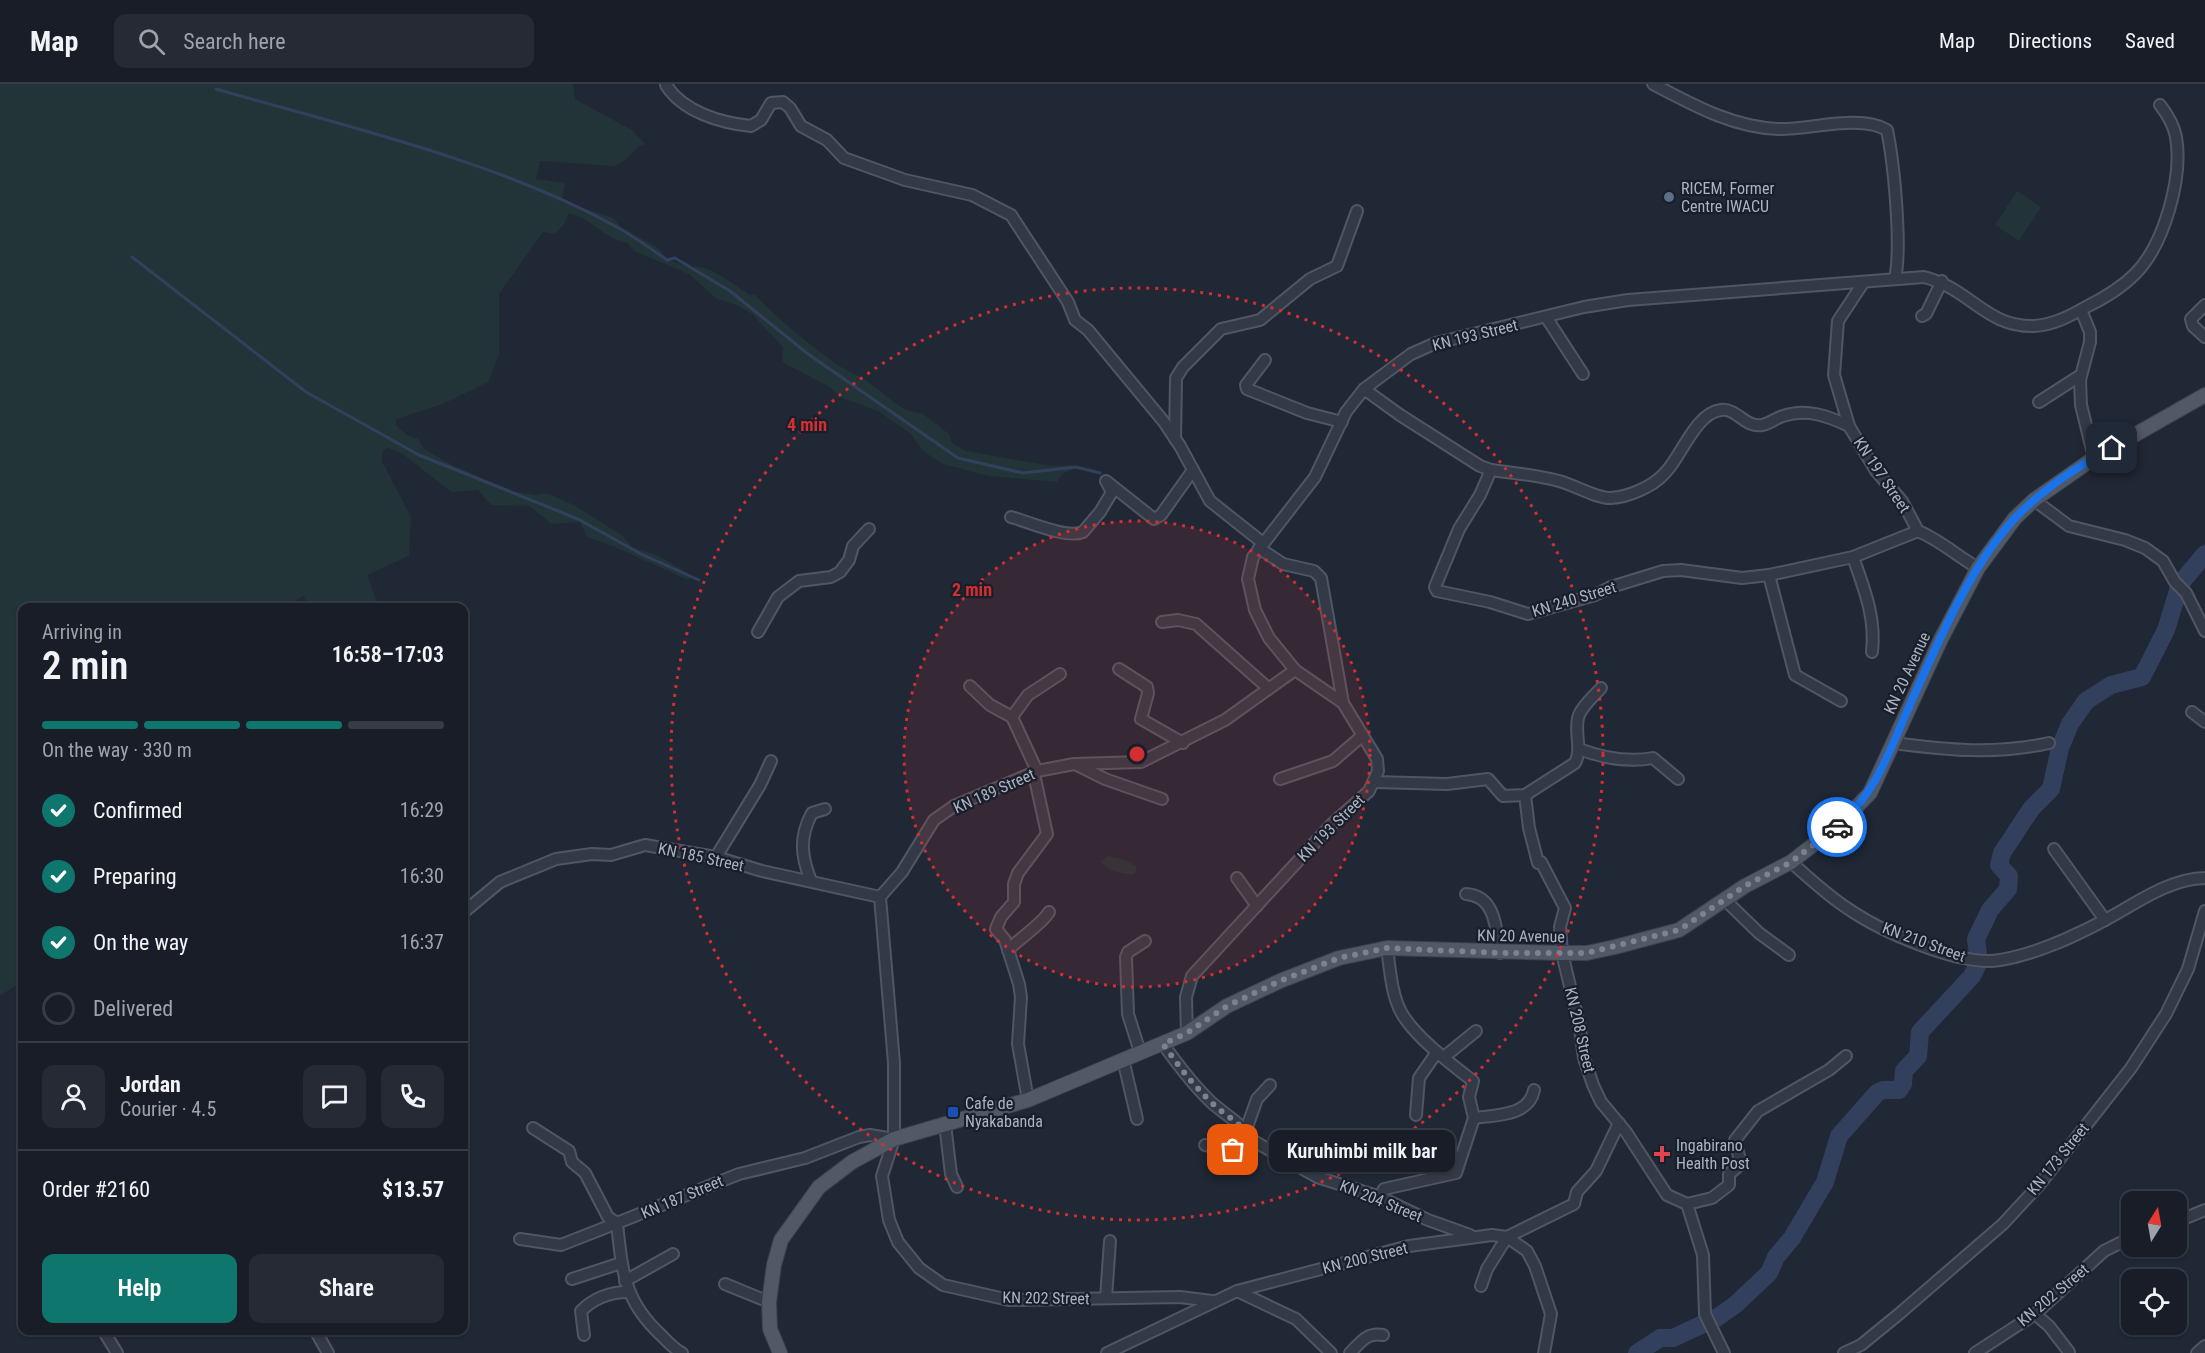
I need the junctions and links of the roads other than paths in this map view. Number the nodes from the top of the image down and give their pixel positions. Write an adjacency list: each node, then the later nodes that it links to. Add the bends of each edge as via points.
1 (1653, 84): 5 (street, via 1709,114 1750,125 1777,129 1858,122 1878,124 1887,130 1897,238)
2 (666, 85): 21 (street, via 689,107 737,125 751,126 761,120 771,103 783,102 801,126 827,140 843,158 905,180 972,195 1011,215 1068,302 1075,320 1088,330)
3 (2160, 105): 9 (street, via 2176,137 2175,188 2169,212 2152,252 2136,273 2114,292)
4 (1357, 211): 21 (street, via 1337,266 1310,279 1260,320 1221,329 1183,367 1176,378)
5 (1895, 279): 6 (street, KN 193 Street, via 1924,277); 7 (street, KN 193 Street)
6 (1942, 281): 9 (street, via 1996,320 2016,325 2060,321); 10 (street)
7 (1863, 283): 11 (street, KN 193 Street, via 1628,300); 20 (street, KN 197 Street, via 1838,321 1834,375)
8 (2205, 305): 12 (street, via 2191,319)
9 (2081, 310): 15 (street, via 2091,342)
10 (1922, 316)
11 (1546, 317): 14 (street); 16 (street, KN 193 Street, via 1436,343 1411,354)
12 (2205, 337)
13 (1265, 360): 19 (street, via 1247,389)
14 (1583, 374)
15 (2081, 375): 18 (street); 22 (street, via 2081,405)
16 (1364, 389): 19 (street, KN 193 Street); 24 (street)
17 (2205, 395): 22 (main road, KN 20 Avenue)
18 (2039, 402)
19 (1342, 422): 29 (street, KN 193 Street, via 1315,477)
20 (1849, 426): 24 (street, via 1830,417 1792,412 1763,425 1750,425 1730,411 1720,410 1710,414 1691,433 1656,482 1611,498 1557,480); 28 (street, KN 197 Street, via 1876,471 1902,501)
21 (1175, 440): 23 (street)
22 (2094, 458): 25 (main road, KN 20 Avenue)
23 (1193, 470): 26 (street, via 1154,519 1106,481 1112,492 1108,500 1078,534); 29 (street, via 1210,501)
24 (1491, 470): 32 (street, KN 240 Street, via 1459,530 1435,587 1437,591 1528,614 1663,571 1691,570 1742,578)
25 (2034, 500): 31 (main road, KN 20 Avenue, via 2015,518); 34 (street, via 2068,525 2145,548 2163,561 2186,593)
26 (1011, 516)
27 (869, 529): 35 (street, via 853,546 840,572 831,578 799,581 778,597)
28 (1918, 531): 30 (street, KN 240 Street); 31 (street, KN 197 Street, via 1938,539 1954,555)
29 (1261, 546): 38 (street, KN 193 Street, via 1253,557 1248,579 1255,610 1269,638); 44 (street, via 1283,564 1314,571 1322,578)
30 (1853, 557): 32 (street, KN 240 Street); 36 (street, via 1872,612)
31 (1978, 568): 50 (main road, KN 20 Avenue)
32 (1769, 575): 43 (street, via 1795,675)
33 (1162, 622): 41 (street, via 1196,624)
34 (2205, 631)
35 (758, 632)
36 (1872, 652)
37 (1119, 669): 49 (street, via 1147,687 1141,719)
38 (1295, 670): 41 (street, KN 189 Street); 44 (street, KN 193 Street)
39 (1060, 674): 46 (street, via 1028,694)
40 (970, 686): 46 (street, via 990,705)
41 (1268, 688): 49 (street, KN 189 Street, via 1225,720)
42 (1601, 688): 52 (street, via 1577,720)
43 (1841, 701)
44 (1343, 703): 48 (street, KN 193 Street)
45 (2193, 712): 47 (street)
46 (1012, 717): 55 (street)
47 (2205, 722)
48 (1363, 735): 56 (street, via 1333,761); 58 (street, KN 193 Street, via 1377,759)
49 (1183, 743): 54 (street, KN 189 Street, via 1141,762)
50 (1893, 743): 51 (street, via 1978,753); 64 (main road, KN 20 Avenue, via 1870,793 1839,825)
51 (2049, 743)
52 (1579, 749): 57 (street, via 1600,757 1637,761 1653,758); 59 (street, via 1575,763)
53 (771, 761): 63 (street)
54 (1074, 764): 55 (street, KN 189 Street); 60 (street)
55 (1036, 772): 69 (street, KN 189 Street, via 954,806 934,820 902,872); 78 (street, via 1047,834 1018,873 1014,902 996,929)
56 (1280, 779)
57 (1678, 779)
58 (1375, 782): 59 (street, via 1447,784 1488,779 1503,796); 71 (street, KN 193 Street)
59 (1525, 795): 80 (street, KN 208 Street, via 1538,863 1541,862 1565,908 1560,927)
60 (1162, 799)
61 (825, 809): 67 (street, via 812,813 802,837)
62 (2054, 849): 75 (street)
63 (716, 857): 67 (street, KN 185 Street); 72 (street, KN 185 Street, via 645,845 611,855 556,860 500,882)
64 (1791, 862): 70 (main road, KN 20 Avenue); 75 (street, KN 210 Street, via 1847,908 1890,932 1961,958 1999,961 2032,952)
65 (1237, 878): 71 (street)
66 (2205, 879): 75 (street, KN 210 Street, via 2176,883)
67 (811, 881): 69 (street, KN 185 Street)
68 (1467, 894): 79 (street, via 1486,901 1495,922)
69 (880, 897): 99 (street, via 894,1063)
70 (1725, 900): 80 (main road, KN 20 Avenue, via 1679,930 1587,953); 81 (street)
71 (1257, 906): 83 (street, KN 193 Street, via 1233,927 1191,976 1186,997)
72 (468, 909)
73 (2205, 911): 139 (street, KN 173 Street, via 2188,969 2166,1014 2131,1068 2040,1184 2003,1224 1899,1314 1861,1345)
74 (1049, 912): 78 (street)
75 (2105, 920)
76 (1145, 941): 85 (street, via 1126,957 1128,1014)
77 (1387, 948): 79 (main road, KN 20 Avenue); 83 (main road, KN 20 Avenue, via 1339,958 1280,981 1227,1006); 86 (street, via 1401,1012)
78 (1008, 950): 91 (street, via 1021,997 1018,1044)
79 (1500, 953): 80 (main road, KN 20 Avenue)
80 (1562, 953): 96 (street, KN 208 Street, via 1584,1058 1601,1102)
81 (1789, 955)
82 (1476, 1031): 86 (street)
83 (1187, 1033): 84 (main road, KN 20 Avenue)
84 (1163, 1044): 85 (main road, KN 20 Avenue); 98 (street, KN 204 Street, via 1213,1104)
85 (1140, 1052): 88 (main road, KN 20 Avenue)
86 (1440, 1054): 92 (street, via 1419,1078); 93 (street, via 1473,1080 1469,1097)
87 (1846, 1056): 104 (street, via 1758,1111 1735,1140 1741,1164 1729,1174 1729,1185 1712,1198)
88 (1123, 1059): 91 (main road, KN 20 Avenue); 94 (street)
89 (1270, 1084): 98 (street, via 1257,1099)
90 (1534, 1090): 93 (street, via 1532,1100 1523,1109)
91 (1028, 1100): 95 (main road, KN 20 Avenue)
92 (1416, 1115)
93 (1474, 1118): 103 (street, via 1456,1173 1398,1184 1384,1189)
94 (1137, 1119)
95 (945, 1124): 99 (main road, KN 20 Avenue); 102 (street, via 951,1174)
96 (1619, 1124): 104 (street, KN 208 Street, via 1667,1195); 109 (street, via 1596,1171 1576,1192 1574,1204)
97 (533, 1128): 107 (street, via 568,1151 572,1162 585,1173 608,1217)
98 (1246, 1130): 100 (street, KN 204 Street)
99 (894, 1139): 107 (street, KN 187 Street, via 859,1137 794,1162 739,1174); 120 (street, KN 202 Street, via 882,1176 889,1220 898,1242 919,1268 943,1285 1009,1300); 122 (main road, KN 20 Avenue, via 852,1162 819,1187 802,1208 781,1240)
100 (1252, 1140): 101 (street, via 1244,1149); 103 (street, KN 204 Street, via 1317,1177)
101 (1205, 1145)
102 (957, 1187)
103 (1380, 1197): 108 (street, KN 204 Street)
104 (1687, 1204): 138 (street, via 1703,1256 1704,1314)
105 (2205, 1210): 106 (street)
106 (2187, 1217)
107 (617, 1223): 110 (street, KN 187 Street, via 561,1245); 114 (street)
108 (1471, 1236): 109 (street, KN 200 Street); 119 (street, KN 200 Street, via 1409,1246)
109 (1507, 1237): 118 (street); 137 (street, via 1527,1251 1551,1314)
110 (520, 1239)
111 (1110, 1241): 120 (street)
112 (2121, 1241): 123 (street, KN 202 Street, via 2104,1251)
113 (673, 1254): 117 (street)
114 (621, 1263): 115 (street); 117 (street)
115 (572, 1279)
116 (725, 1284): 122 (street)
117 (626, 1286): 126 (street, via 580,1311); 130 (street, via 643,1319)
118 (1481, 1286)
119 (1237, 1291): 121 (street, KN 200 Street); 135 (street, via 1296,1319)
120 (1106, 1298): 121 (street, KN 202 Street, via 1180,1297)
121 (1212, 1301): 134 (street, KN 200 Street)
122 (769, 1302): 133 (main road, KN 20 Avenue, via 770,1329)
123 (2035, 1314): 131 (street); 140 (street, KN 202 Street)
124 (106, 1335): 132 (street)
125 (318, 1335): 129 (street)
126 (584, 1335)
127 (1383, 1335): 136 (street, via 1367,1336)
128 (2205, 1346): 141 (street)
129 (326, 1348)
130 (677, 1352)
131 (2069, 1352)
132 (117, 1353)
133 (780, 1353)
134 (1107, 1353)
135 (1331, 1353)
136 (1350, 1353)
137 (1544, 1353)
138 (1724, 1353)
139 (1844, 1353)
140 (1975, 1353)
141 (2198, 1353)

